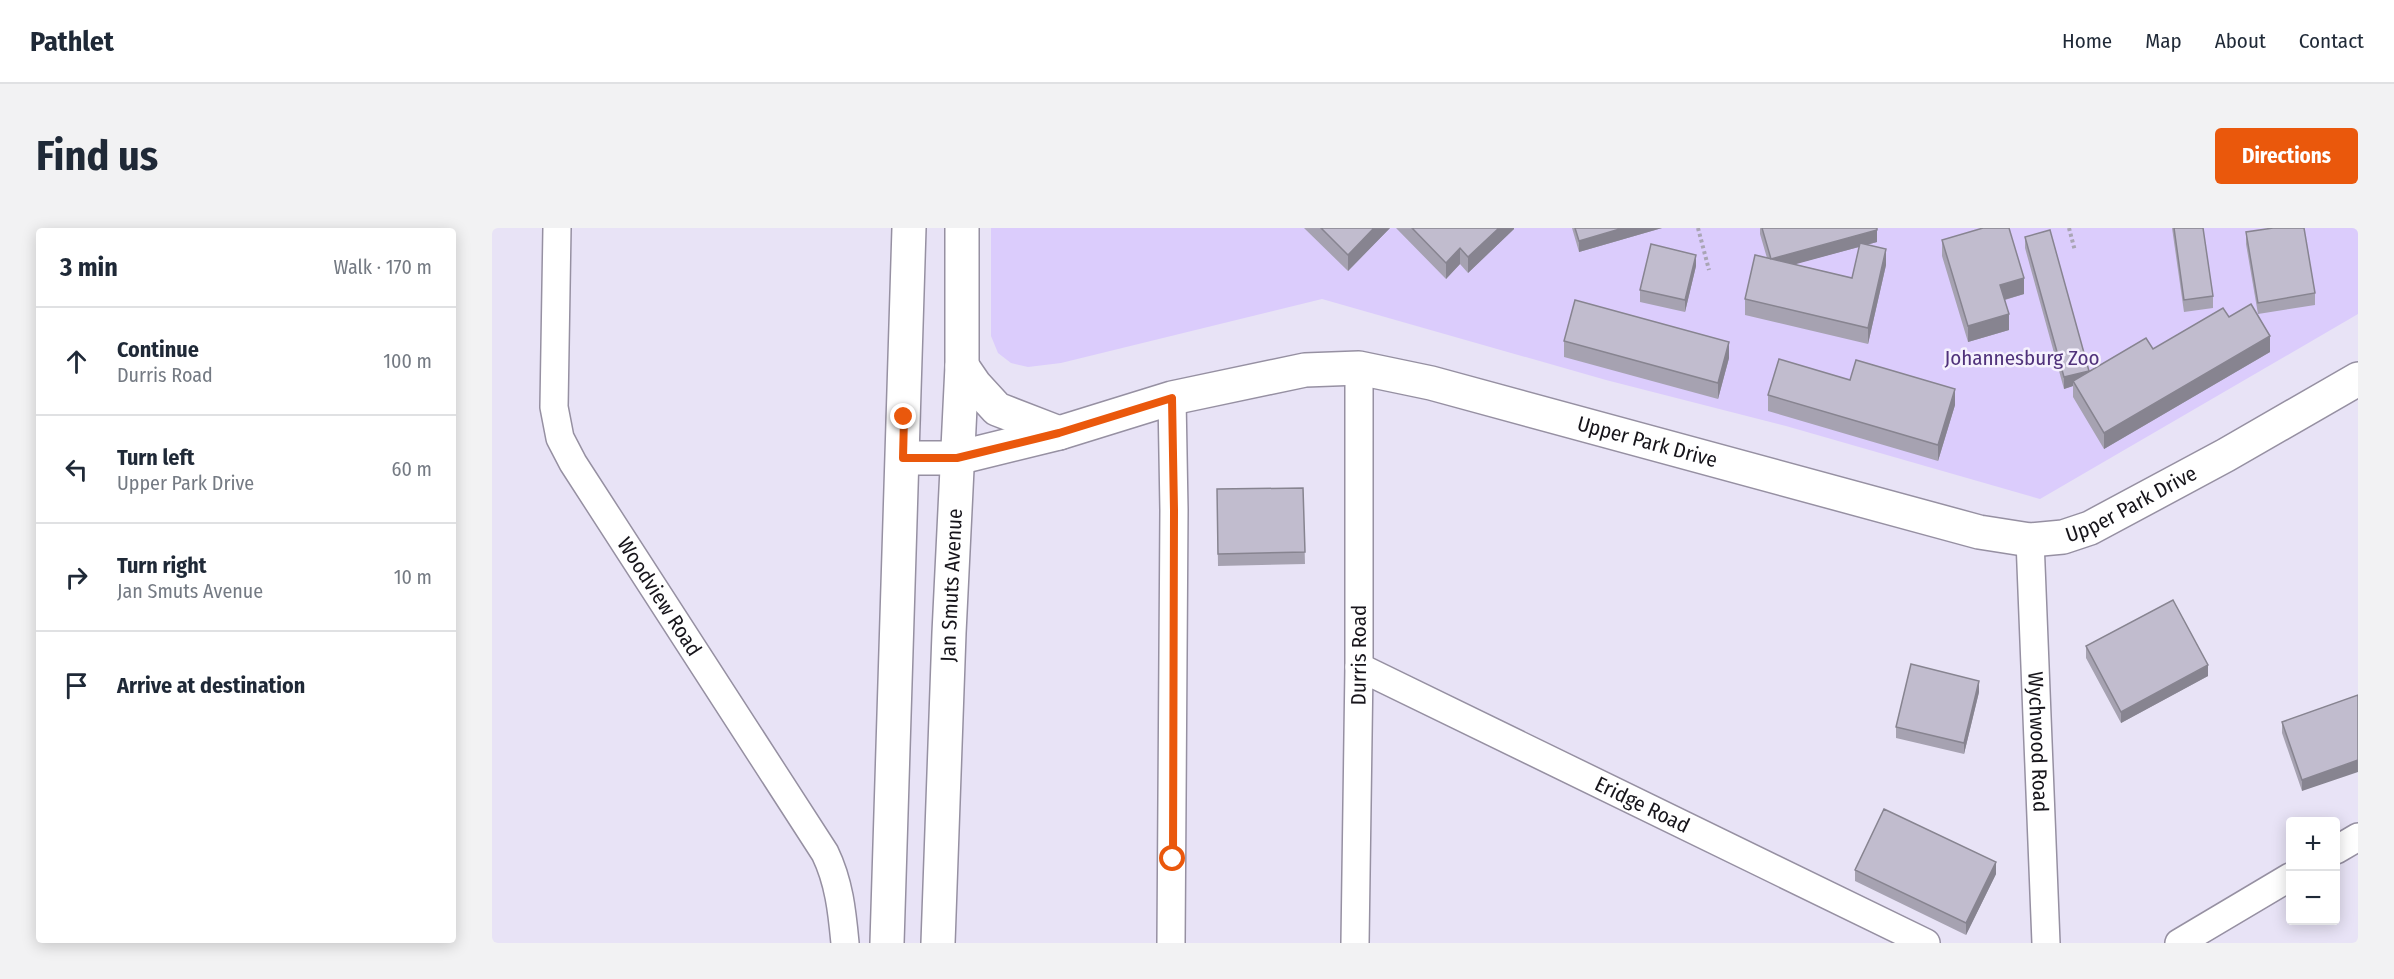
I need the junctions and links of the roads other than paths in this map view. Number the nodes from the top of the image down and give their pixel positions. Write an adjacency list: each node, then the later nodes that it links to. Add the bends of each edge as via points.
1 (557, 228): 16 (street, Woodview Road, via 554,407 560,438 573,464 825,853 841,896)
2 (909, 228): 9 (main road)
3 (962, 228): 4 (main road, Jan Smuts Avenue)
4 (962, 366): 8 (main road, via 998,409); 10 (main road, Jan Smuts Avenue)
5 (1359, 368): 7 (main road, Upper Park Drive, via 1305,370); 11 (main road, Upper Park Drive, via 1431,383 1979,532); 12 (street, Durris Road)
6 (2358, 379): 11 (main road, Upper Park Drive, via 2090,528 2063,537)
7 (1172, 398): 8 (main road, Upper Park Drive); 19 (street)
8 (1059, 433): 10 (main road, Upper Park Drive)
9 (903, 458): 10 (main road, Upper Park Drive); 17 (main road)
10 (957, 458): 18 (main road, Jan Smuts Avenue)
11 (2030, 540): 22 (street, Wychwood Road)
12 (1359, 667): 20 (street, Durris Road); 21 (street, Eridge Road)
13 (2358, 837): 14 (street)
14 (2340, 848)
15 (2286, 879): 23 (street)
16 (845, 943)
17 (887, 943)
18 (938, 943)
19 (1171, 943)
20 (1355, 943)
21 (1926, 943)
22 (2046, 943)
23 (2179, 943)

